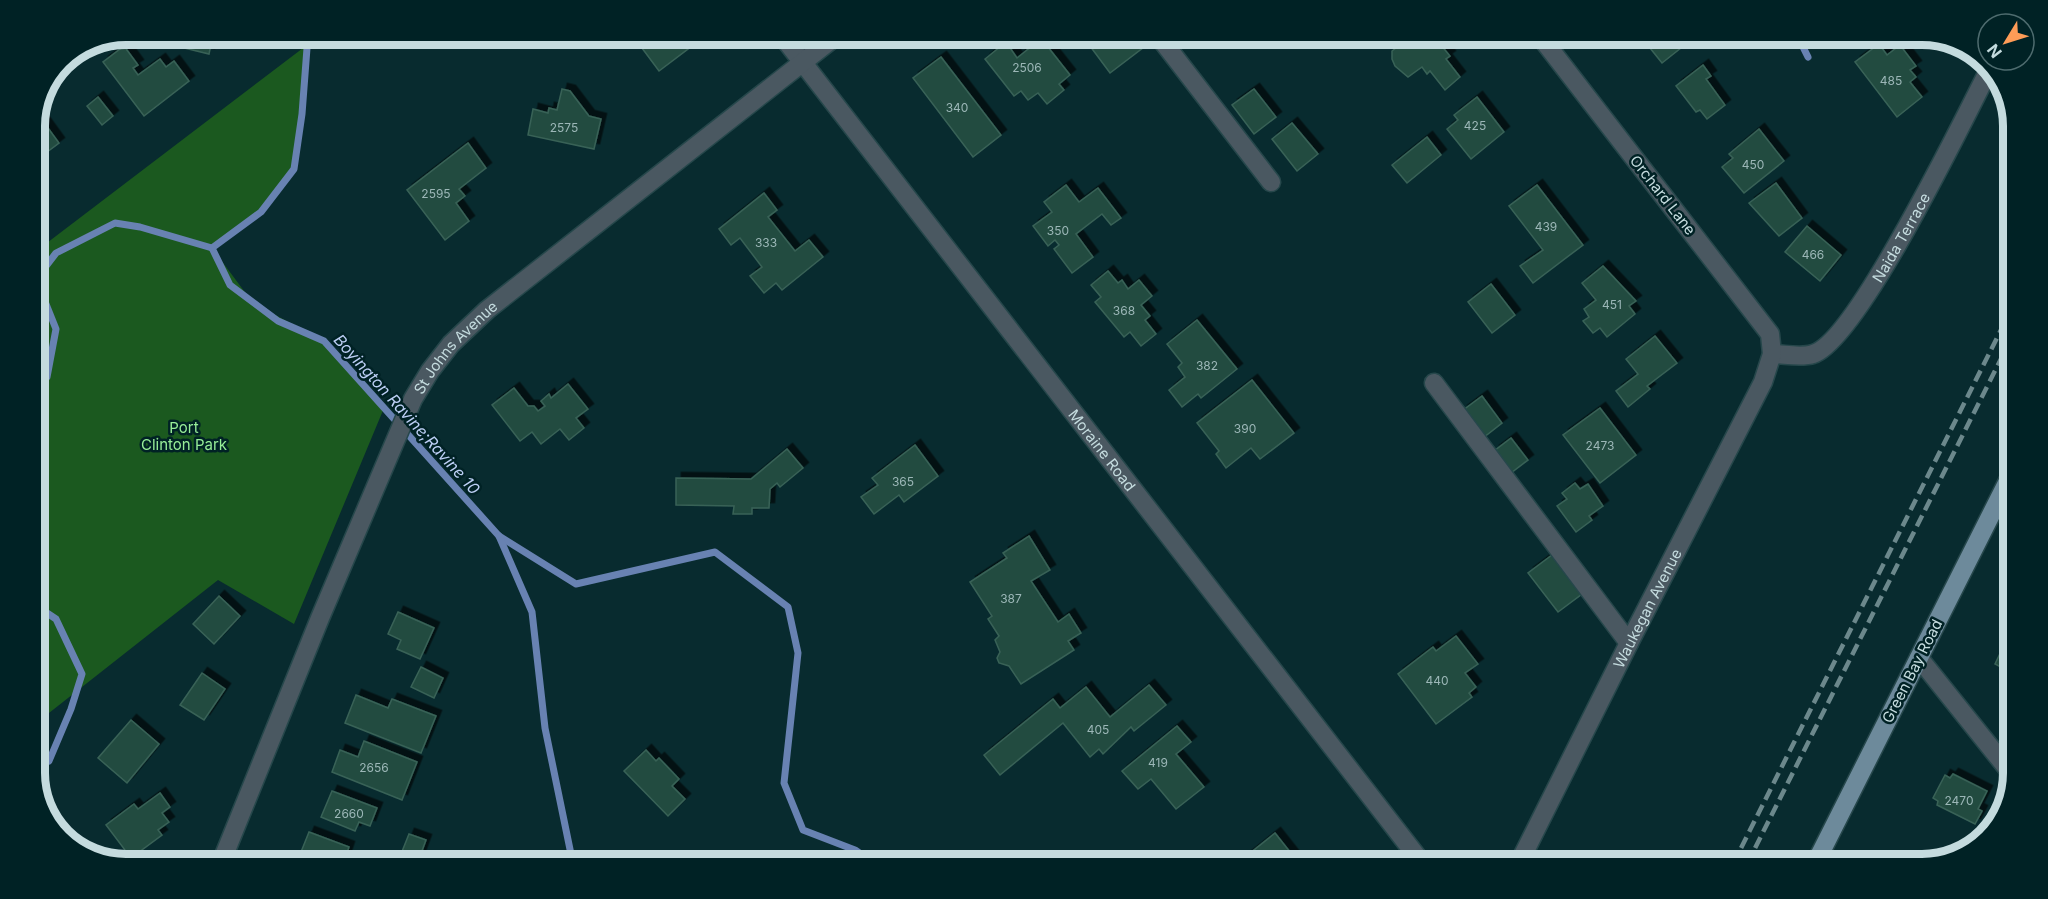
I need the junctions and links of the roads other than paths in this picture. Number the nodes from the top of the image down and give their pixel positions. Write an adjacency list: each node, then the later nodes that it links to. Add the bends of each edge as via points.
1 (789, 45): 5 (street, Moraine Road)
2 (825, 45): 5 (street, St Johns Avenue)
3 (1165, 45): 7 (street)
4 (1547, 45): 8 (street, Orchard Lane, via 1770,334)
5 (803, 62): 14 (street, St Johns Avenue, via 487,310 451,344 430,371 413,399); 15 (street, Moraine Road)
6 (1986, 77): 8 (street, Naida Terrace, via 1918,209 1850,319 1833,341 1813,354)
7 (1271, 182)
8 (1772, 354): 11 (street, Waukegan Avenue, via 1763,382)
9 (1434, 383): 11 (street)
10 (2003, 491): 12 (main road, Green Bay Road)
11 (1629, 643): 16 (street, Waukegan Avenue)
12 (1919, 658): 13 (street); 17 (main road, Green Bay Road)
13 (2003, 763)
14 (225, 854)
15 (1415, 854)
16 (1524, 854)
17 (1820, 854)

